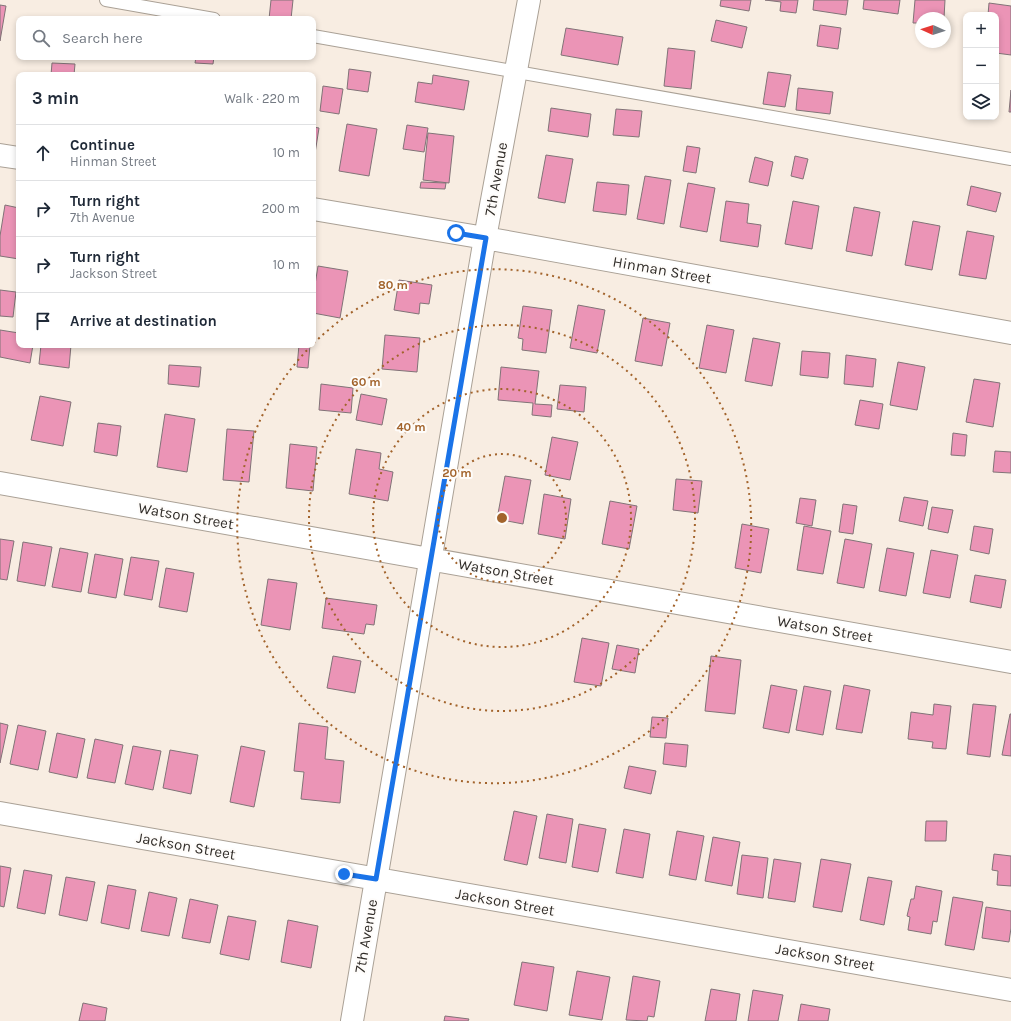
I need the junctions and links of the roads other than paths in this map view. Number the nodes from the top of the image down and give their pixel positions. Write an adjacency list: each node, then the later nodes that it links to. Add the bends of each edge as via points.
1 (106, 0): 3 (lane)
2 (529, 0): 5 (street, 7th Avenue)
3 (197, 16)
4 (316, 37): 5 (lane)
5 (516, 72): 8 (lane); 10 (street, 7th Avenue)
6 (0, 155): 7 (street)
7 (16, 158)
8 (1011, 159)
9 (316, 210): 10 (street, Hinman Street)
10 (486, 238): 11 (street, Hinman Street); 13 (street, 7th Avenue)
11 (1011, 333)
12 (0, 483): 13 (street, Watson Street)
13 (430, 558): 14 (street, Watson Street); 16 (street, 7th Avenue)
14 (1011, 662)
15 (0, 813): 16 (street, Jackson Street)
16 (376, 879): 17 (street, Jackson Street); 18 (street, 7th Avenue)
17 (1011, 990)
18 (352, 1021)

